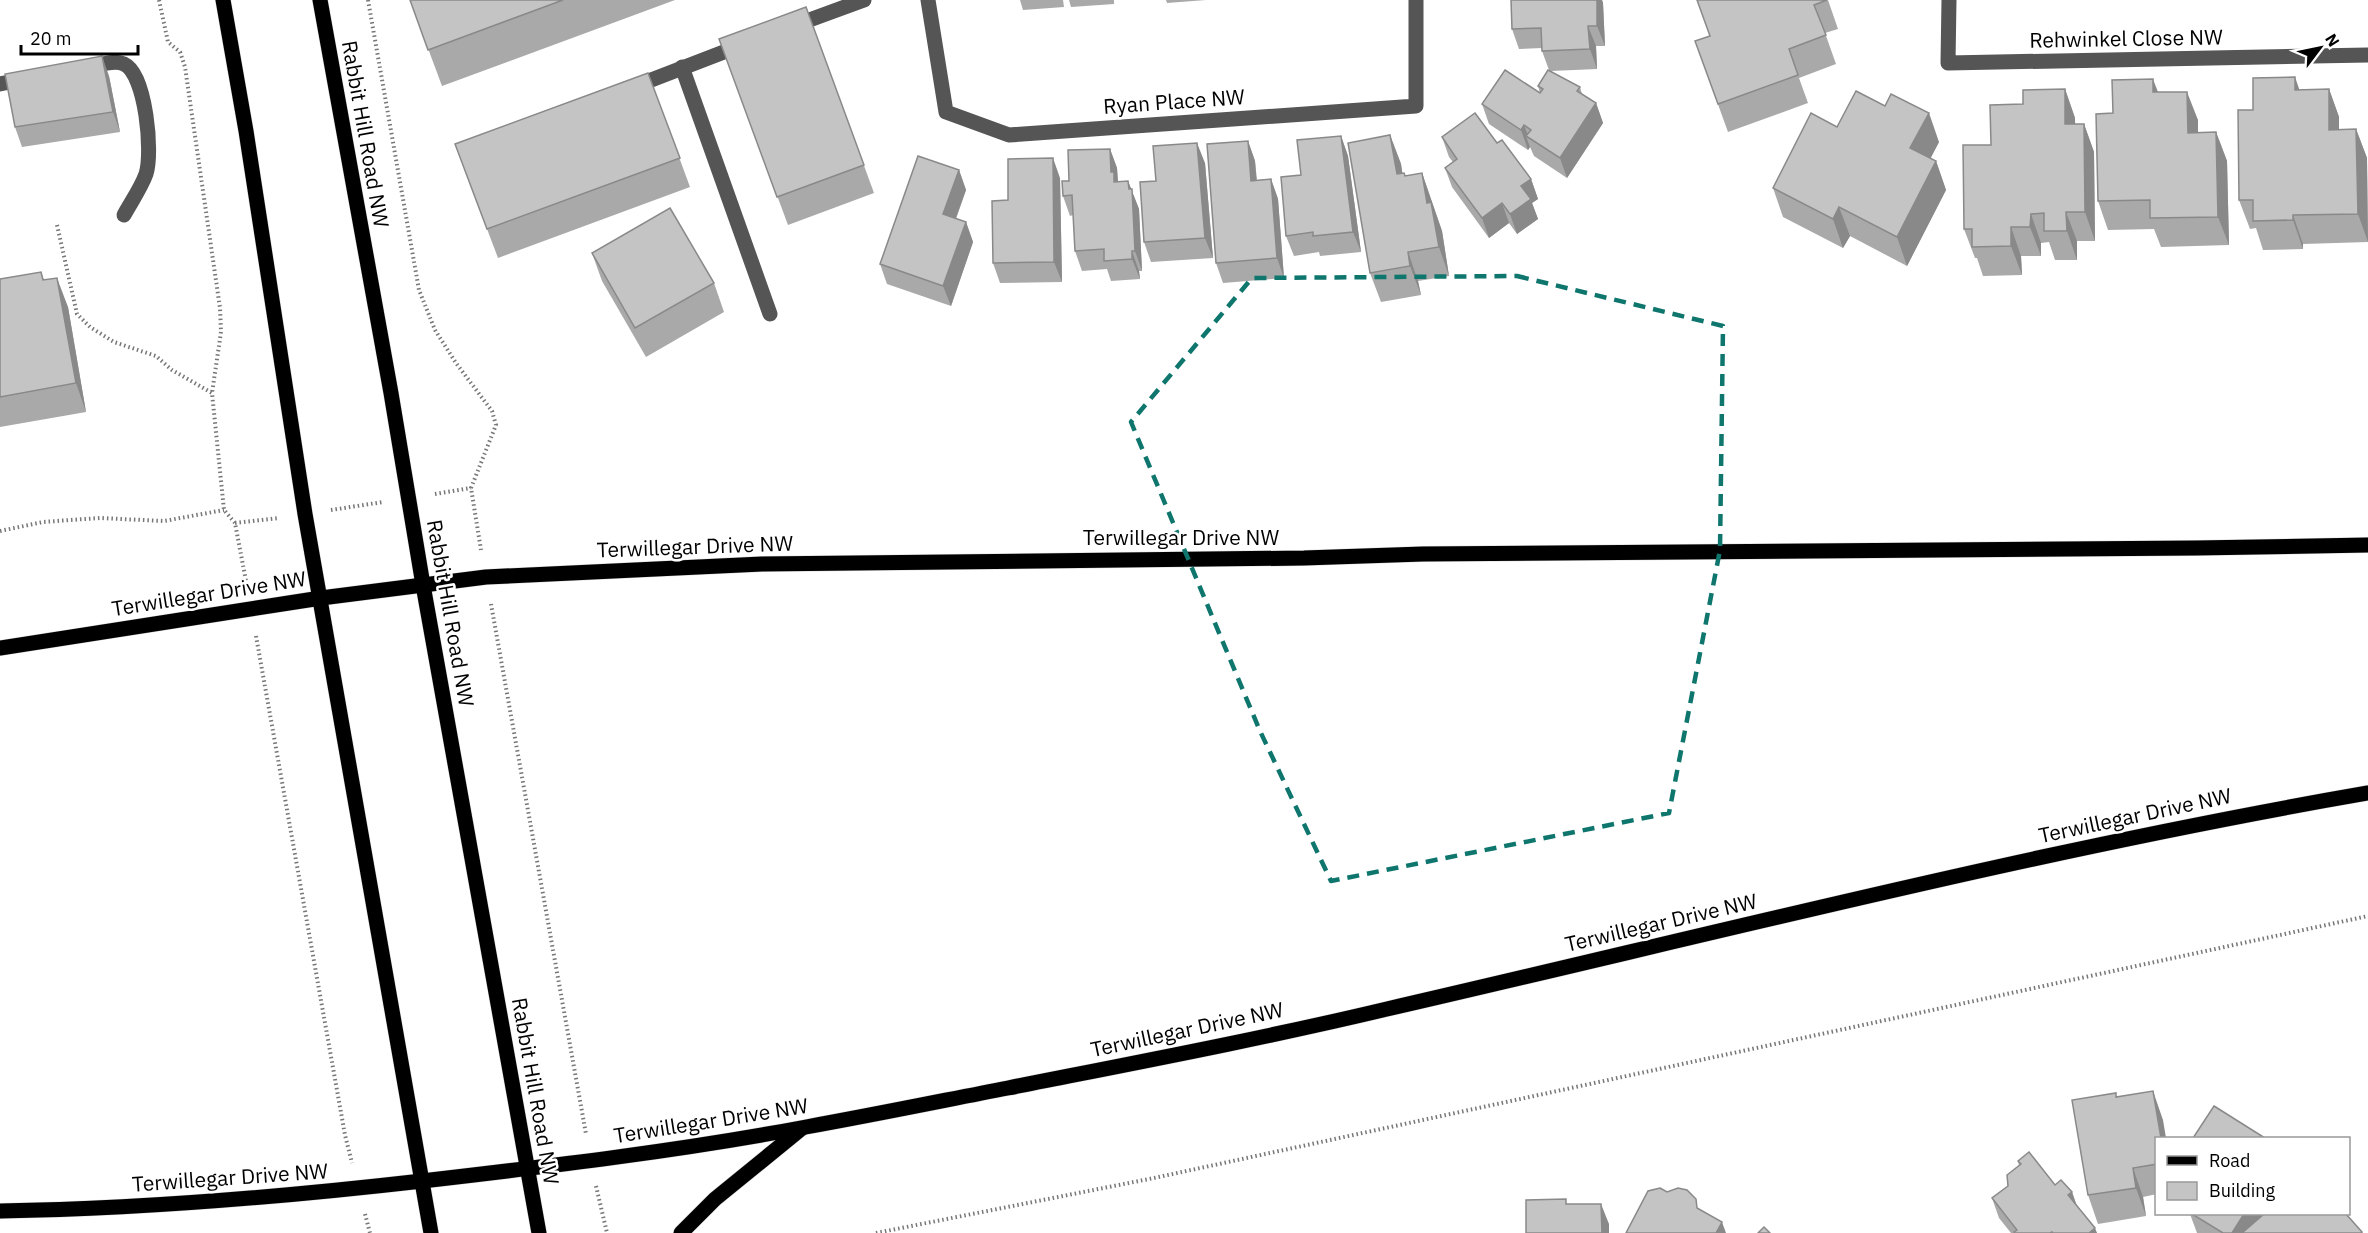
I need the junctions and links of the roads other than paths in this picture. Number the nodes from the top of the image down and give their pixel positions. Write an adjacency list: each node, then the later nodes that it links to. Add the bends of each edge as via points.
1 (223, 0): 19 (main road)
2 (320, 0): 18 (main road, Rabbit Hill Road NW)
3 (864, 0): 7 (street)
4 (928, 0): 5 (street, Ryan Place NW, via 946,112 1010,135 1416,106)
5 (1416, 0)
6 (1949, 0): 9 (street, Rehwinkel Close NW, via 1948,63)
7 (778, 32)
8 (757, 40): 10 (street)
9 (2368, 55)
10 (682, 67): 14 (street); 16 (street)
11 (69, 71): 15 (street, via 115,62 124,64 134,72 140,87 150,148 146,174)
12 (34, 77): 13 (street)
13 (0, 84)
14 (615, 93)
15 (124, 215)
16 (770, 314)
17 (2368, 545): 18 (main road, Terwillegar Drive NW, via 774,564 486,577)
18 (423, 585): 19 (main road, Terwillegar Drive NW); 23 (main road, Rabbit Hill Road NW)
19 (321, 598): 20 (main road, Terwillegar Drive NW); 24 (main road)
20 (0, 648)
21 (2368, 793): 22 (main road, Terwillegar Drive NW, via 2040,857 1170,1056)
22 (803, 1128): 23 (main road, Terwillegar Drive NW); 28 (main road, via 715,1199)
23 (528, 1170): 24 (main road, Terwillegar Drive NW); 27 (main road, Rabbit Hill Road NW)
24 (421, 1181): 25 (main road, Terwillegar Drive NW, via 237,1200); 26 (main road)
25 (0, 1211)
26 (431, 1233)
27 (539, 1233)
28 (681, 1233)

